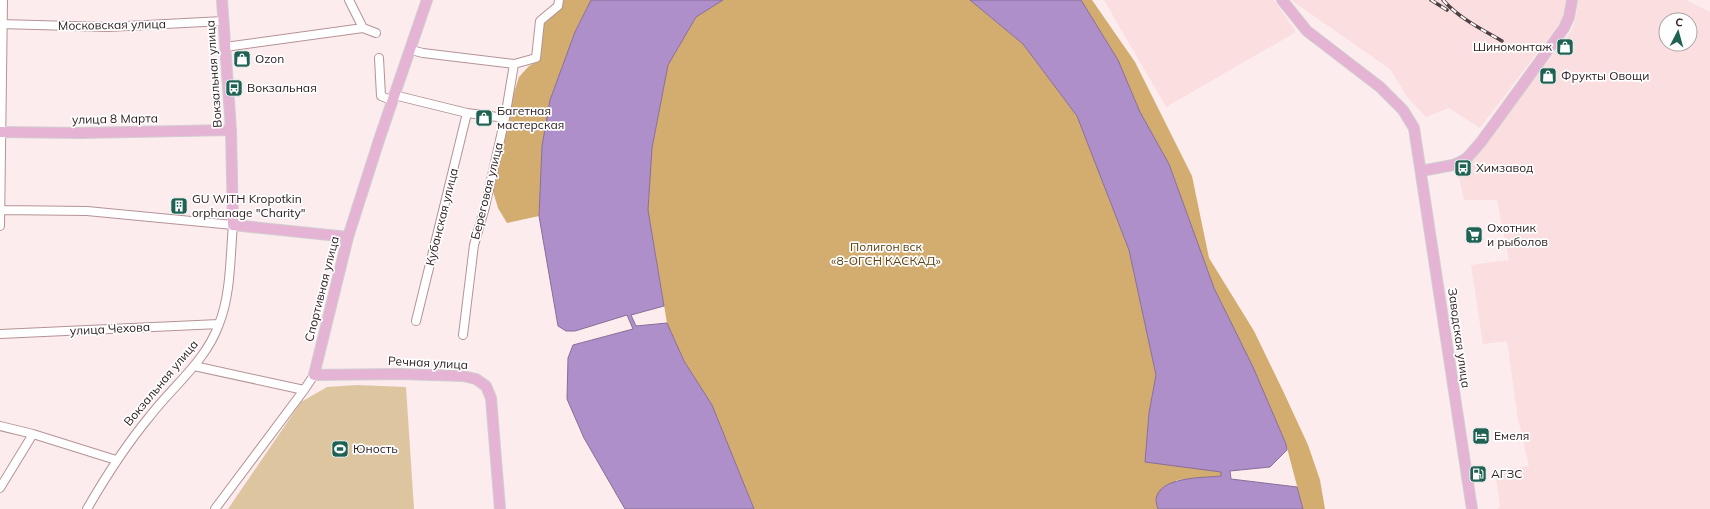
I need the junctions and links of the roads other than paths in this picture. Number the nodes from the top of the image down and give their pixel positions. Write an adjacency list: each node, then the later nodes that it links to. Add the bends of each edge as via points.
1 (3, 0): 9 (street)
2 (222, 0): 8 (main road, Вокзальная улица)
3 (349, 0): 10 (street)
4 (427, 0): 13 (main road, Спортивная улица)
5 (559, 0): 15 (street, via 558,6 540,21 536,58)
6 (1282, 0): 21 (main road, Заводская улица, via 1307,31 1380,87 1403,110 1414,128)
7 (1572, 0): 21 (main road, via 1564,28 1467,158 1453,165)
8 (224, 21): 9 (street, Московская улица, via 108,27); 12 (main road, Вокзальная улица)
9 (1, 24): 20 (street)
10 (363, 28): 11 (street); 12 (street)
11 (376, 33)
12 (225, 46): 19 (main road, Вокзальная улица)
13 (411, 50): 15 (street); 16 (main road, Спортивная улица)
14 (379, 58): 16 (street, via 381,96)
15 (514, 64): 18 (street, Береговая улица)
16 (393, 98): 17 (street); 25 (main road, Спортивная улица)
17 (467, 113): 18 (street); 26 (street, Кубанская улица)
18 (504, 118): 29 (street, Береговая улица, via 474,245)
19 (231, 130): 20 (main road, улица 8 Марта); 23 (main road, Вокзальная улица)
20 (1, 132): 22 (street)
21 (1422, 171): 40 (main road, Заводская улица)
22 (0, 210): 23 (street, via 87,210); 24 (street)
23 (233, 225): 25 (main road); 27 (street, Вокзальная улица, via 229,272)
24 (0, 226)
25 (348, 236): 31 (main road, Спортивная улица)
26 (416, 321)
27 (220, 324): 28 (street, улица Чехова); 30 (street, Вокзальная улица, via 209,347)
28 (0, 334)
29 (462, 335)
30 (194, 366): 32 (street); 35 (street, Вокзальная улица, via 150,415)
31 (314, 375): 32 (street, Спортивная улица); 39 (main road, Речная улица, via 462,376 476,379 486,386 491,398)
32 (304, 390): 38 (street, Спортивная улица)
33 (0, 426): 34 (street)
34 (33, 434): 35 (street); 36 (street)
35 (116, 460): 37 (street, Вокзальная улица)
36 (0, 488)
37 (87, 509)
38 (216, 509)
39 (500, 509)
40 (1472, 509)

